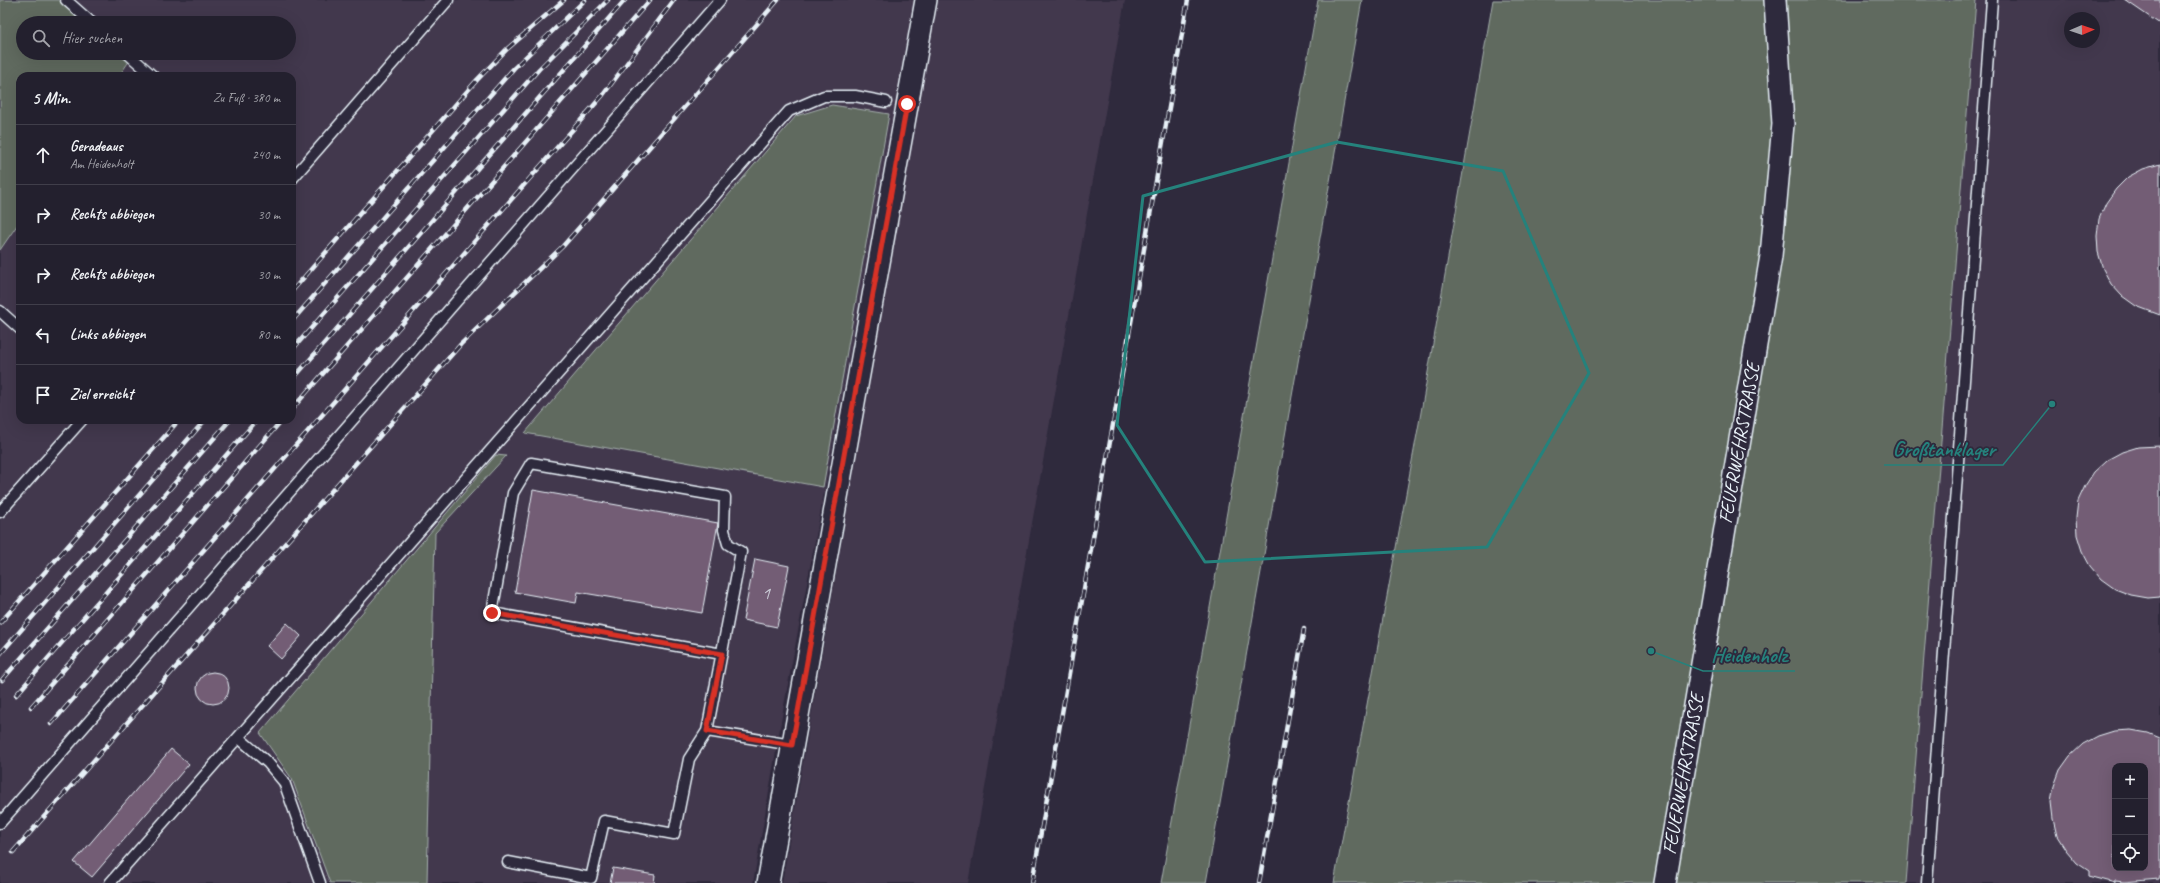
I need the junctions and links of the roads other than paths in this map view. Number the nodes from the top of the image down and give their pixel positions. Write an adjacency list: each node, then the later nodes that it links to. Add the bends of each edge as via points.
1 (66, 0): 7 (lane)
2 (448, 0): 11 (lane)
3 (720, 0): 20 (lane)
4 (926, 0): 19 (street)
5 (1775, 0): 25 (street, FEUERWEHRSTRASSE, via 1783,124 1771,256)
6 (1992, 0): 26 (lane)
7 (84, 16)
8 (135, 60): 9 (lane)
9 (148, 72)
10 (886, 102): 18 (lane, via 855,96 824,96 789,111)
11 (296, 174)
12 (0, 311): 13 (lane)
13 (16, 325)
14 (78, 424): 15 (lane)
15 (0, 512)
16 (722, 654): 16 (lane, via 492,613 513,492 531,463 725,497 724,530 728,544 741,552); 17 (lane)
17 (707, 731): 19 (lane); 21 (lane, via 689,760 674,834 604,821 591,878)
18 (239, 738): 22 (lane); 23 (lane, via 268,763 284,782)
19 (792, 745): 24 (street)
20 (0, 823)
21 (508, 862)
22 (110, 883)
23 (320, 883)
24 (768, 883)
25 (1665, 883)
26 (1926, 883)

